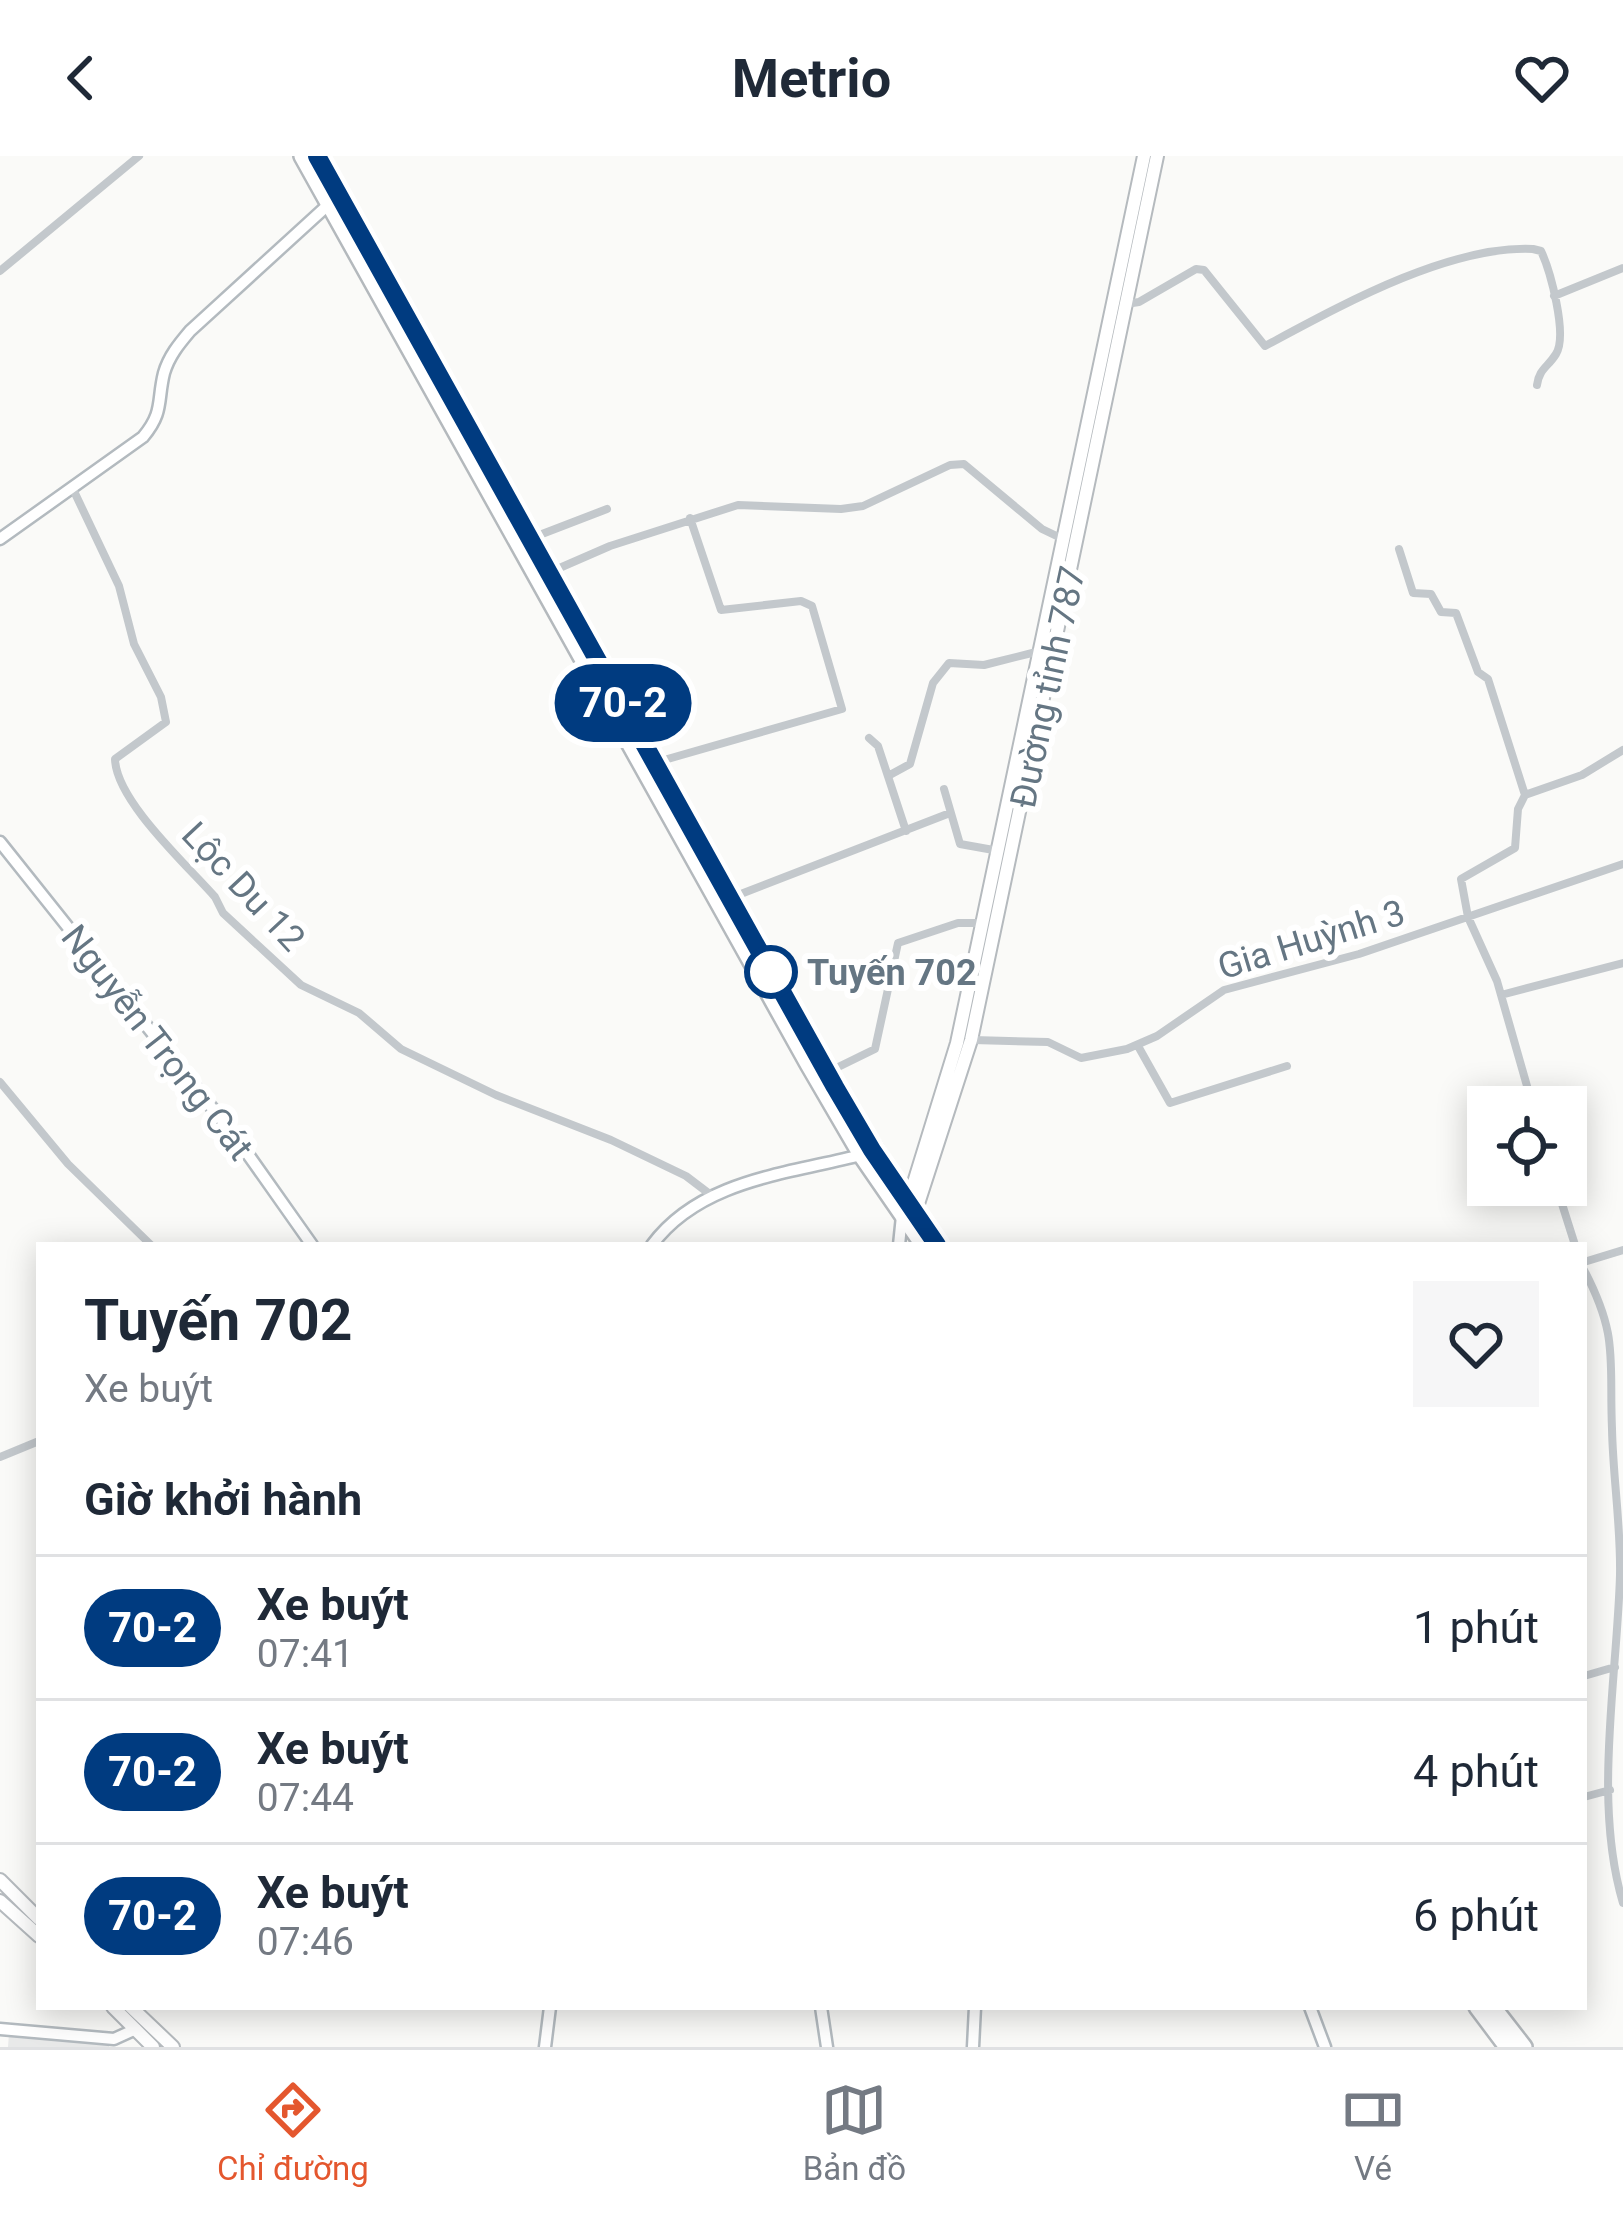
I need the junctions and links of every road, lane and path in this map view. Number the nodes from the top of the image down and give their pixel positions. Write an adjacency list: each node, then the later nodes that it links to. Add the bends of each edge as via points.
1 (139, 156): 8 (street)
2 (302, 156): 6 (highway)
3 (317, 156): 16 (highway)
4 (1144, 156): 17 (main road, Đường tỉnh 787)
5 (1157, 156): 10 (main road, Đường tỉnh 787)
6 (328, 205): 12 (street, via 171,354 158,418 143,437); 19 (highway)
7 (1623, 268): 9 (street)
8 (0, 271)
9 (1554, 296): 10 (street, via 1540,250 1523,249 1384,285 1268,345 1200,269); 11 (street, via 1559,347)
10 (1126, 304): 37 (main road, Đường tỉnh 787)
11 (1538, 382)
12 (72, 487): 15 (street); 44 (street, Lộc Du 12, via 119,586 166,722 115,759 115,770 223,914 302,985 358,1013 401,1049 611,1140)
13 (607, 509): 16 (street)
14 (690, 518): 17 (street, via 738,505 863,506 964,464); 19 (street); 23 (street, via 721,610 812,606 842,709)
15 (0, 539)
16 (527, 540): 19 (highway)
17 (1065, 540): 20 (main road, Đường tỉnh 787)
18 (1399, 549): 26 (street, via 1413,593 1431,593 1441,612 1456,613)
19 (541, 576): 23 (highway); 43 (highway)
20 (1042, 651): 24 (street, via 984,665 949,663 933,683 910,764); 30 (main road, Đường tỉnh 787)
21 (869, 739): 24 (street)
22 (1623, 750): 26 (street)
23 (657, 762): 32 (highway)
24 (888, 776): 28 (street)
25 (944, 789): 27 (street)
26 (1525, 795): 33 (street, via 1515,848 1461,879)
27 (950, 813): 28 (street); 30 (street, via 961,844)
28 (906, 831): 32 (street)
29 (0, 842): 48 (street, Nguyễn Trọng Cát)
30 (999, 851): 34 (main road, Đường tỉnh 787)
31 (1623, 864): 33 (street, Gia Huỳnh 3)
32 (731, 898): 40 (highway)
33 (1468, 917): 36 (street); 38 (street, Gia Huỳnh 3, via 1224,990)
34 (983, 923): 40 (street, via 898,943 875,1049); 46 (main road, Đường tỉnh 787)
35 (1623, 963): 36 (street)
36 (1501, 995): 42 (street)
37 (971, 1040): 38 (street, Gia Huỳnh 3, via 1048,1042 1081,1058); 46 (main road, Đường tỉnh 787)
38 (1138, 1046): 39 (street, via 1170,1103)
39 (1287, 1066)
40 (827, 1072): 43 (highway)
41 (0, 1082): 47 (street)
42 (1527, 1086)
43 (866, 1152): 44 (street); 46 (highway)
44 (711, 1195): 49 (street)
45 (1563, 1206): 53 (street)
46 (908, 1210): 50 (street); 51 (highway); 52 (highway)
47 (148, 1242)
48 (310, 1242)
49 (655, 1242)
50 (900, 1242)
51 (922, 1242)
52 (935, 1242)
53 (1574, 1242)
54 (1623, 1250): 55 (street)
55 (1587, 1265)
56 (1587, 1273): 59 (street, via 1610,1327)
57 (36, 1443): 58 (street)
58 (0, 1456)
59 (1621, 1500): 60 (street)
60 (1615, 1667): 61 (street); 62 (street)
61 (1587, 1675)
62 (1610, 1790): 63 (street); 66 (street, via 1612,1866)
63 (1587, 1796)
64 (0, 1880): 67 (main road)
65 (0, 1901): 68 (main road)
66 (1623, 1903)
67 (36, 1916)
68 (36, 1933)
69 (116, 2010): 78 (main road)
70 (134, 2010): 80 (main road)
71 (550, 2010): 81 (street)
72 (821, 2010): 82 (street)
73 (975, 2010): 83 (street)
74 (1311, 2010): 84 (street)
75 (1479, 2010): 85 (highway)
76 (1495, 2010): 86 (highway)
77 (0, 2029): 78 (street, via 114,2038)
78 (136, 2030): 79 (main road)
79 (153, 2047)
80 (172, 2047)
81 (545, 2047)
82 (827, 2047)
83 (973, 2047)
84 (1325, 2047)
85 (1507, 2047)
86 (1523, 2047)

